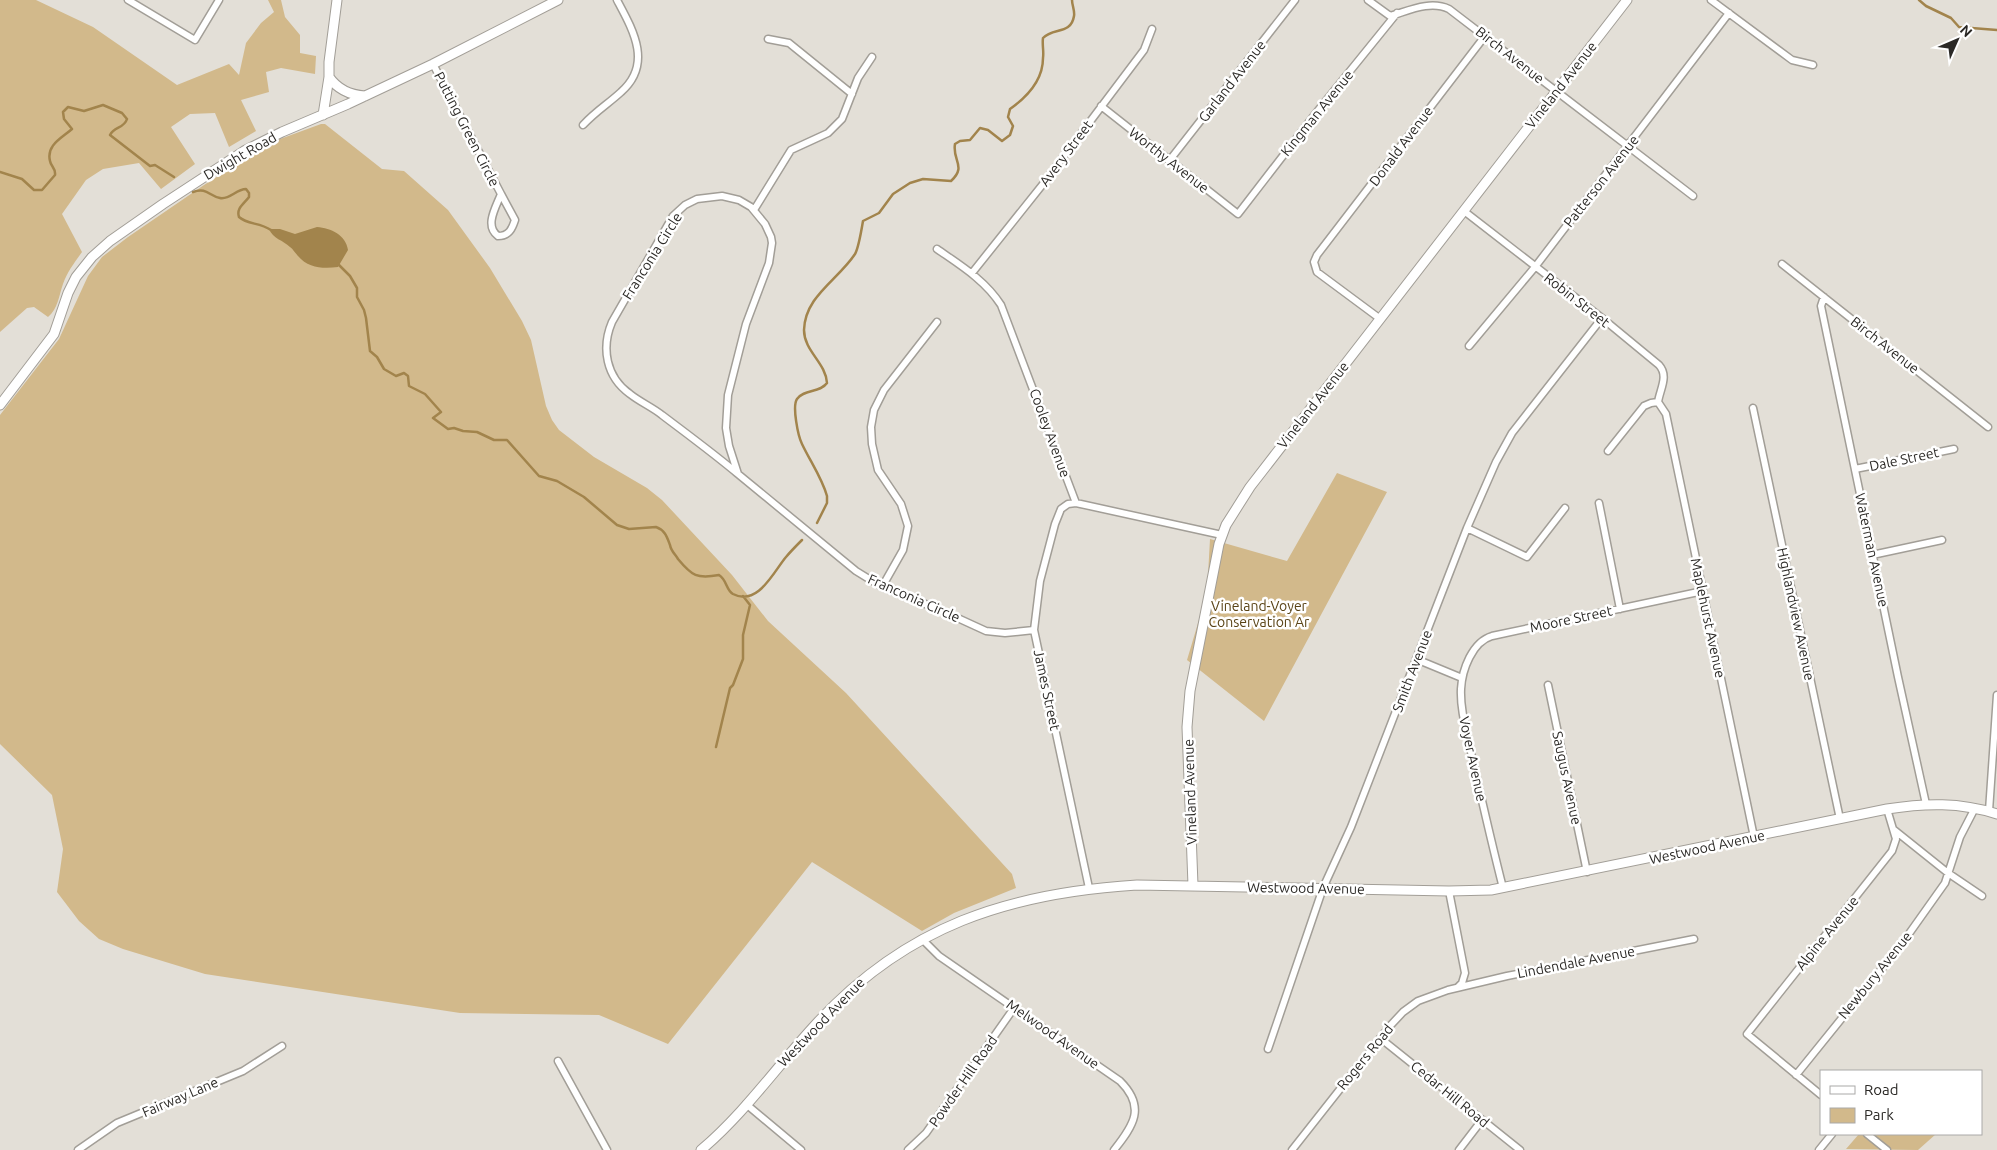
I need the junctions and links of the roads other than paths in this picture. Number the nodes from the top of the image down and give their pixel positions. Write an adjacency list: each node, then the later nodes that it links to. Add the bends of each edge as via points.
1 (128, 0): 2 (street, via 195,40)
2 (219, 0)
3 (337, 0): 18 (street)
4 (558, 0): 16 (street, Dwight Road)
5 (617, 0): 24 (street, via 637,45 636,71 625,89)
6 (1296, 0): 26 (street, Garland Avenue)
7 (1368, 0): 11 (street, via 1390,16)
8 (1627, 0): 19 (street, Vineland Avenue)
9 (1711, 0): 10 (street)
10 (1729, 13): 17 (street, via 1792,60); 25 (street, Patterson Avenue)
11 (1397, 14): 13 (street, Birch Avenue, via 1425,6 1444,6); 31 (street, Kingman Avenue)
12 (1152, 29): 22 (street, Avery Street, via 1144,50)
13 (1485, 36): 19 (street, Birch Avenue); 37 (street, Donald Avenue, via 1314,262 1316,272)
14 (768, 39): 20 (street, via 788,43)
15 (872, 57): 20 (street)
16 (433, 64): 21 (street, Dwight Road); 27 (street, Putting Green Circle)
17 (1812, 65)
18 (330, 77): 21 (street, via 341,90); 23 (street)
19 (1557, 91): 25 (street, Birch Avenue); 30 (street, Vineland Avenue)
20 (852, 94): 29 (street, via 844,115 834,128 788,154)
21 (365, 96): 23 (street, Dwight Road)
22 (1102, 106): 26 (street, Worthy Avenue); 35 (street, Avery Street)
23 (323, 115): 42 (street, Dwight Road, via 238,154 98,251 73,283 50,341)
24 (583, 125)
25 (1627, 146): 28 (street, Birch Avenue); 34 (street, Patterson Avenue)
26 (1168, 161): 31 (street, Worthy Avenue)
27 (501, 194): 27 (street, Putting Green Circle, via 491,225 498,236 510,231 515,220)
28 (1693, 196)
29 (754, 210): 48 (street, Franconia Circle, via 770,232 771,249 741,340 728,395 726,428); 48 (street, Franconia Circle, via 739,200 722,196 697,199 681,208 673,216 619,310 606,344 609,366 624,389)
30 (1464, 211): 34 (street, Robin Street); 37 (street, Vineland Avenue)
31 (1238, 214)
32 (937, 249): 35 (street, Cooley Avenue)
33 (1782, 264): 36 (street, Birch Avenue)
34 (1535, 267): 38 (street, Robin Street); 40 (street, Patterson Avenue)
35 (972, 273): 49 (street, Cooley Avenue, via 996,298 1007,318)
36 (1824, 298): 44 (street, Birch Avenue); 47 (street, Waterman Avenue, via 1820,306)
37 (1379, 318): 53 (street, Vineland Avenue, via 1250,487)
38 (1602, 318): 41 (street, Robin Street, via 1663,370 1664,380); 52 (street, Smith Avenue, via 1512,434 1499,455)
39 (936, 322): 56 (street, via 876,404 872,421 872,444 878,470 902,504 908,526 903,550)
40 (1469, 346)
41 (1658, 402): 46 (street, via 1644,406); 57 (street, Maplehurst Avenue, via 1666,414)
42 (0, 404)
43 (1753, 408): 68 (street, Highlandview Avenue)
44 (1988, 427)
45 (1954, 449): 47 (street, Dale Street)
46 (1608, 451)
47 (1855, 470): 55 (street, Waterman Avenue)
48 (738, 474): 56 (street, Franconia Circle, via 856,572)
49 (1076, 503): 53 (street); 59 (street, James Street, via 1061,510 1055,524 1040,581)
50 (1599, 503): 58 (street)
51 (1565, 508): 52 (street, via 1527,557)
52 (1467, 528): 60 (street, Smith Avenue)
53 (1222, 535): 73 (street, Vineland Avenue, via 1201,629 1188,713)
54 (1942, 540): 55 (street)
55 (1872, 555): 64 (street, Waterman Avenue)
56 (882, 587): 59 (street, Franconia Circle, via 986,631)
57 (1702, 591): 58 (street, Moore Street); 70 (street, Maplehurst Avenue)
58 (1620, 609): 61 (street, Moore Street, via 1482,640)
59 (1034, 630): 74 (street, James Street)
60 (1416, 659): 61 (street); 75 (street, Smith Avenue, via 1351,827)
61 (1462, 678): 76 (street, Voyer Avenue, via 1463,716)
62 (1548, 685): 71 (street, Saugus Avenue)
63 (1997, 695): 67 (street)
64 (1926, 804): 65 (street, Westwood Avenue); 66 (street, Westwood Avenue)
65 (1975, 808): 67 (street, Westwood Avenue); 72 (street, Newbury Avenue, via 1960,837)
66 (1887, 809): 68 (street, Westwood Avenue); 69 (street)
67 (1993, 812)
68 (1840, 819): 70 (street, Westwood Avenue)
69 (1893, 829): 72 (street); 87 (street, Alpine Avenue, via 1896,839 1892,851 1747,1034)
70 (1754, 838): 71 (street, Westwood Avenue)
71 (1587, 872): 76 (street, Westwood Avenue)
72 (1948, 873): 78 (street); 87 (street, Newbury Avenue, via 1945,884 1901,945)
73 (1193, 885): 74 (street, Westwood Avenue); 75 (street, Westwood Avenue)
74 (1089, 888): 79 (street, Westwood Avenue, via 1007,904)
75 (1323, 888): 77 (street, Westwood Avenue); 85 (street, Smith Avenue)
76 (1503, 888): 77 (street, Westwood Avenue)
77 (1449, 891): 81 (street, via 1465,973)
78 (1982, 896)
79 (922, 938): 82 (street, Melwood Avenue, via 939,956); 89 (street, Westwood Avenue, via 852,987)
80 (1694, 939): 81 (street, Lindendale Avenue)
81 (1457, 987): 83 (street, Rogers Road, via 1414,1004)
82 (1014, 1008): 97 (street, Powder Hill Road, via 926,1134); 98 (street, Melwood Avenue, via 1128,1089 1133,1098 1135,1116)
83 (1380, 1038): 90 (street, Cedar Hill Road); 99 (street, Rogers Road)
84 (282, 1046): 93 (street, Fairway Lane, via 243,1071 117,1123)
85 (1268, 1049)
86 (558, 1061): 94 (street)
87 (1796, 1075): 88 (street)
88 (1820, 1094)
89 (746, 1104): 95 (street, Westwood Avenue); 96 (street)
90 (1482, 1120): 100 (street); 101 (street, Cedar Hill Road)
91 (1831, 1135): 102 (street)
92 (1868, 1135): 103 (street)
93 (78, 1150)
94 (607, 1150)
95 (701, 1150)
96 (801, 1150)
97 (908, 1150)
98 (1114, 1150)
99 (1292, 1150)
100 (1458, 1150)
101 (1520, 1150)
102 (1819, 1150)
103 (1887, 1150)

